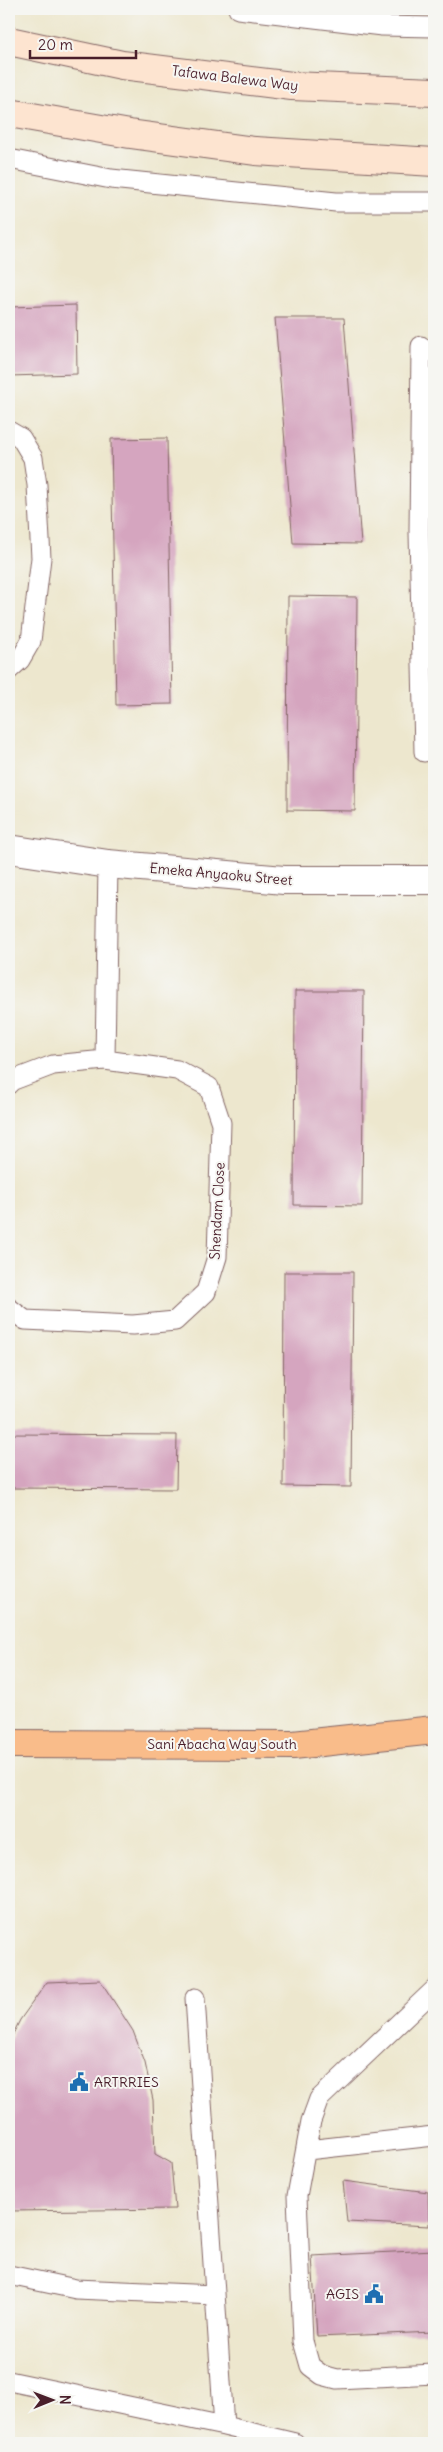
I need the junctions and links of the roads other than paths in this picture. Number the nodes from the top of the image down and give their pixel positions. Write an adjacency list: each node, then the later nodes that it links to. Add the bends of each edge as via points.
1 (238, 9): 2 (lane, via 382,26)
2 (434, 27)
3 (9, 41): 4 (main road, Tafawa Balewa Way, via 122,65 283,84)
4 (434, 92)
5 (9, 113): 7 (main road, via 255,151)
6 (9, 159): 8 (lane, via 111,179 336,202)
7 (434, 162)
8 (434, 202)
9 (421, 346): 11 (lane)
10 (9, 431): 12 (lane, via 21,438 33,458 41,558 30,641 20,660)
11 (427, 532): 13 (lane)
12 (9, 670)
13 (424, 752)
14 (9, 849): 15 (street, Emeka Anyaoku Street)
15 (108, 864): 16 (street, Emeka Anyaoku Street, via 284,880); 17 (lane)
16 (434, 880)
17 (105, 1060): 18 (lane, Shendam Close, via 53,1065); 19 (lane, Shendam Close, via 177,1070 209,1087 222,1123 217,1257 206,1292 175,1321 133,1324 25,1320)
18 (9, 1084)
19 (9, 1308)
20 (434, 1730): 21 (highway, Sani Abacha Way South, via 293,1745)
21 (9, 1744)
22 (434, 1990): 25 (lane, via 319,2099 311,2121)
23 (195, 1998): 27 (lane)
24 (434, 2136): 25 (lane)
25 (307, 2150): 28 (lane, via 297,2196 303,2341 310,2366 322,2375 337,2379)
26 (9, 2275): 27 (lane, via 76,2289)
27 (215, 2295): 30 (lane)
28 (434, 2374)
29 (9, 2381): 30 (lane)
30 (224, 2426): 31 (lane)
31 (295, 2443)

